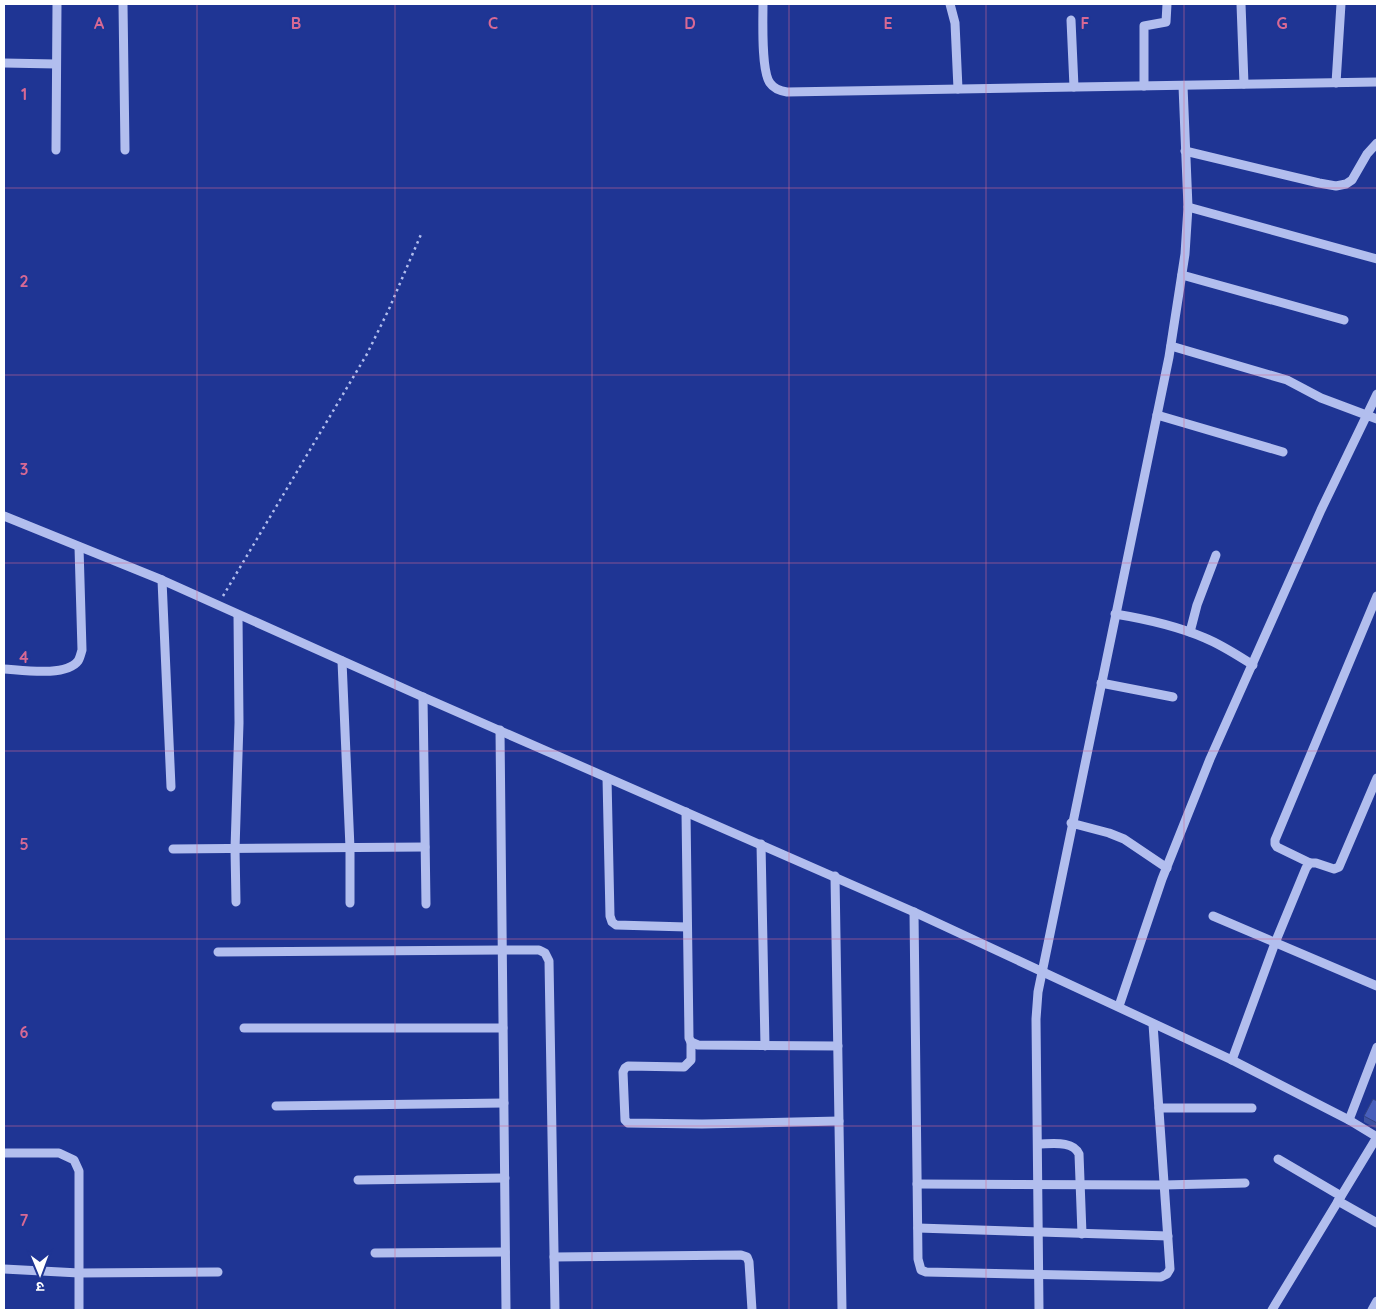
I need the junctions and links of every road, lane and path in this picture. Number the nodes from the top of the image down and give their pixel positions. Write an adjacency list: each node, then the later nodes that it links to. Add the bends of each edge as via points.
1 (56, 4): 10 (street)
2 (123, 4): 20 (street)
3 (763, 4): 17 (street, via 765,70 769,83 777,90)
4 (950, 4): 17 (street, via 955,23)
5 (1167, 4): 14 (street, via 1166,22 1144,26)
6 (1241, 4): 13 (street)
7 (1341, 4): 12 (street)
8 (1071, 20): 16 (street)
9 (4, 63): 10 (street)
10 (56, 64): 19 (street)
11 (1377, 82): 12 (street)
12 (1336, 83): 13 (street)
13 (1244, 84): 15 (street)
14 (1144, 86): 15 (street); 16 (street)
15 (1182, 86): 21 (street)
16 (1074, 87): 17 (street)
17 (958, 89)
18 (1377, 143): 21 (street, via 1352,180 1336,186)
19 (56, 150)
20 (125, 150)
21 (1185, 151): 22 (street)
22 (1188, 207): 24 (street); 25 (street)
23 (422, 232): 38 (path, via 367,354)
24 (1377, 259)
25 (1182, 275): 26 (street); 27 (street)
26 (1344, 320)
27 (1171, 346): 29 (street); 30 (street, via 1287,380 1321,398)
28 (1377, 394): 30 (street)
29 (1157, 415): 32 (street); 40 (street)
30 (1368, 416): 31 (street); 43 (street, via 1321,510)
31 (1377, 419)
32 (1283, 452)
33 (4, 516): 34 (street)
34 (79, 547): 36 (street); 44 (street, via 82,650 78,661 60,670)
35 (1216, 555): 41 (street)
36 (162, 580): 38 (street); 51 (street)
37 (1377, 596): 59 (street, via 1275,840 1278,847)
38 (218, 605): 39 (street)
39 (238, 614): 42 (street); 56 (street)
40 (1115, 614): 41 (street); 45 (street)
41 (1190, 632): 43 (street)
42 (342, 661): 46 (street); 57 (street)
43 (1253, 664): 60 (street, via 1210,759)
44 (4, 669)
45 (1101, 683): 47 (street); 53 (street)
46 (423, 697): 48 (street); 55 (street)
47 (1174, 697)
48 (500, 730): 49 (street); 69 (street)
49 (607, 778): 52 (street); 67 (street, via 612,922 616,925)
50 (1377, 778): 59 (street, via 1339,867 1334,869)
51 (171, 786)
52 (686, 812): 54 (street); 67 (street)
53 (1071, 823): 60 (street, via 1124,839); 71 (street)
54 (761, 844): 61 (street); 78 (street)
55 (425, 847): 57 (street); 64 (street)
56 (235, 848): 57 (street); 58 (street); 62 (street)
57 (350, 848): 63 (street)
58 (173, 849)
59 (1310, 863): 68 (street)
60 (1167, 868): 73 (street)
61 (835, 876): 65 (street); 79 (street)
62 (236, 902)
63 (350, 903)
64 (426, 904)
65 (914, 912): 71 (street); 95 (street)
66 (1213, 916): 68 (street)
67 (687, 927): 77 (street, via 688,1033)
68 (1275, 942): 72 (street); 81 (street)
69 (502, 950): 70 (street); 76 (street); 107 (street, via 539,950 549,960)
70 (218, 952)
71 (1041, 970): 73 (street); 89 (street, via 1036,1019)
72 (1377, 986)
73 (1119, 1006): 74 (street)
74 (1153, 1024): 81 (street); 84 (street)
75 (244, 1028): 76 (street)
76 (503, 1028): 82 (street)
77 (692, 1042): 78 (street, via 698,1045); 87 (street, via 691,1060 684,1067 625,1068 628,1123)
78 (765, 1046): 79 (street)
79 (838, 1046): 87 (street)
80 (1377, 1047): 86 (street)
81 (1232, 1060): 86 (street)
82 (504, 1104): 83 (street); 92 (street)
83 (276, 1106)
84 (1159, 1108): 85 (street); 98 (street)
85 (1252, 1108)
86 (1349, 1120): 88 (street)
87 (839, 1121): 117 (street)
88 (1377, 1137): 99 (street)
89 (1038, 1144): 96 (street); 97 (street, via 1077,1148)
90 (4, 1153): 110 (street, via 59,1153 74,1160 79,1171)
91 (1278, 1159): 99 (street)
92 (504, 1178): 93 (street); 105 (street)
93 (358, 1180)
94 (1245, 1183): 98 (street)
95 (917, 1184): 96 (street); 101 (street)
96 (1038, 1184): 97 (street); 102 (street)
97 (1080, 1185): 98 (street); 103 (street)
98 (1164, 1185): 104 (street)
99 (1340, 1199): 100 (street); 119 (street)
100 (1377, 1223)
101 (918, 1228): 102 (street); 111 (street, via 919,1264 926,1272)
102 (1038, 1233): 103 (street); 111 (street)
103 (1082, 1234): 104 (street)
104 (1168, 1236): 111 (street, via 1170,1269 1161,1277)
105 (505, 1252): 106 (street); 114 (street)
106 (375, 1253)
107 (554, 1257): 115 (street); 116 (street, via 741,1255 749,1262)
108 (4, 1269): 110 (street)
109 (218, 1272): 110 (street)
110 (79, 1273): 113 (street)
111 (1039, 1275): 118 (street)
112 (1377, 1301): 120 (street)
113 (79, 1310)
114 (506, 1310)
115 (555, 1310)
116 (752, 1310)
117 (842, 1310)
118 (1039, 1310)
119 (1272, 1310)
120 (1372, 1310)

